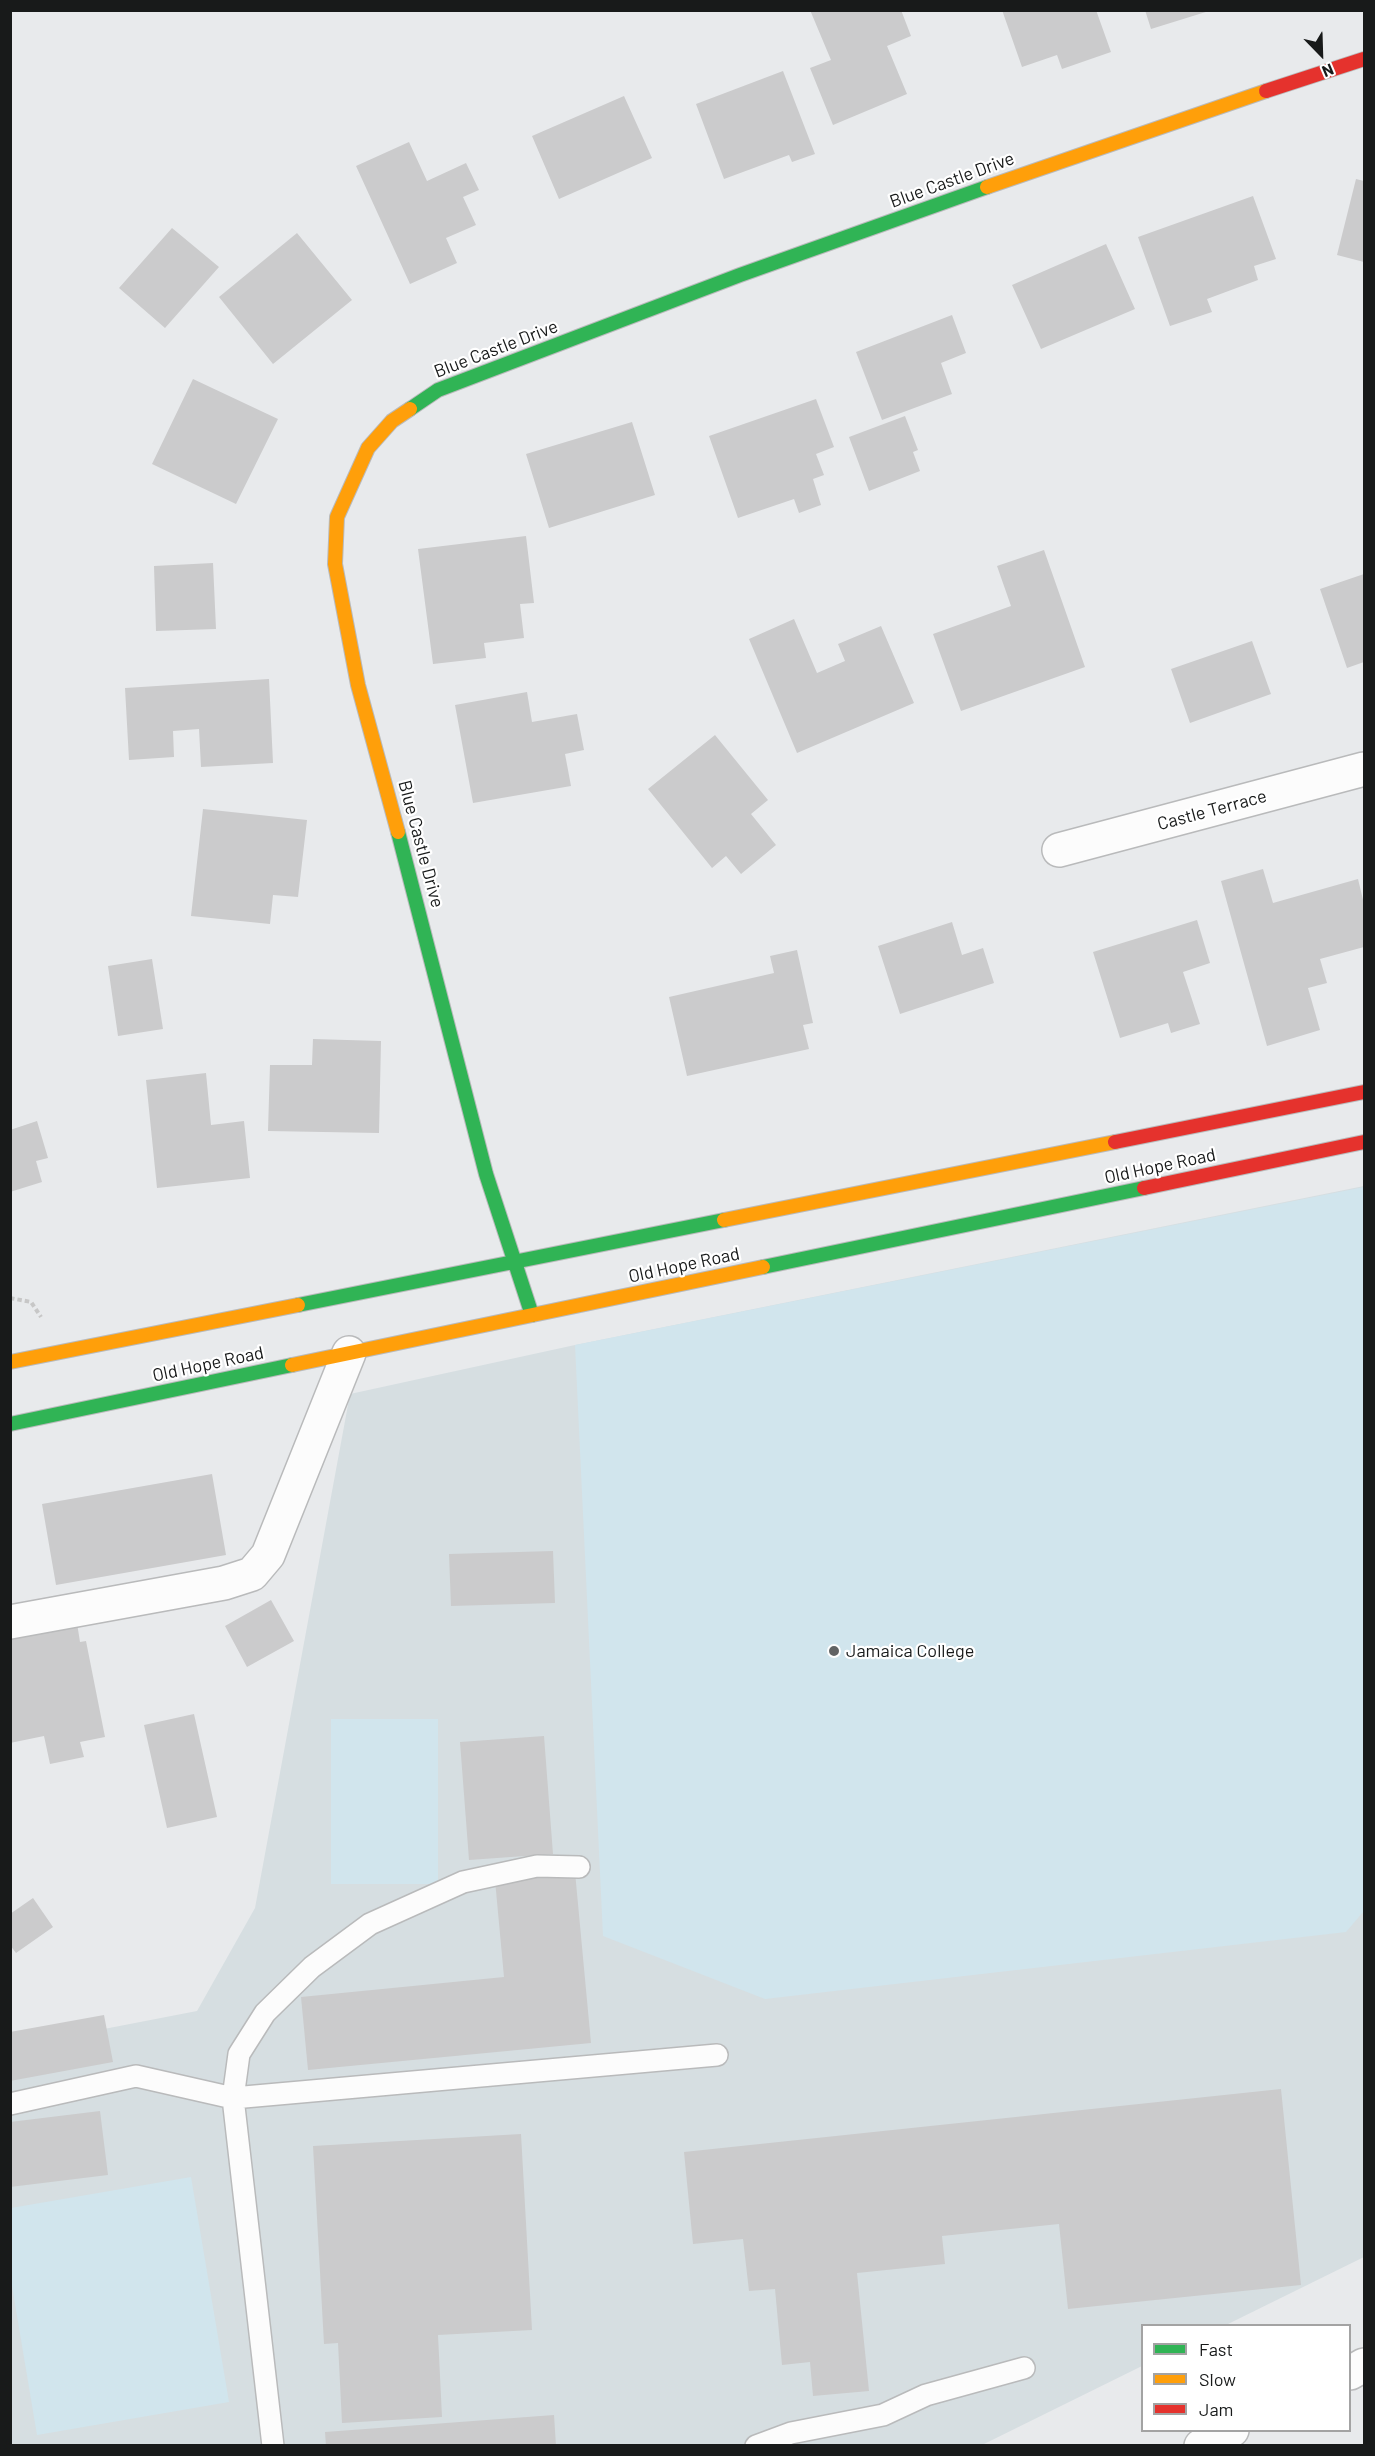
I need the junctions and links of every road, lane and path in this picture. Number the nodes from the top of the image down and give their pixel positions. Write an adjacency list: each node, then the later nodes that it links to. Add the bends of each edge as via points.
1 (1365, 59): 6 (main road, Blue Castle Drive, via 1149,129 740,275 438,390 392,421 368,448 338,517 335,564 358,685 428,940 486,1174)
2 (1365, 769): 3 (street, Castle Terrace)
3 (1059, 850)
4 (1365, 1092): 6 (main road, Old Hope Road)
5 (1365, 1142): 7 (main road, Old Hope Road)
6 (516, 1263): 7 (main road, Blue Castle Drive); 9 (main road, Old Hope Road)
7 (531, 1315): 8 (main road, Old Hope Road)
8 (349, 1353): 10 (main road, Old Hope Road); 11 (street, via 268,1555 252,1574 224,1583)
9 (10, 1362)
10 (10, 1424)
11 (10, 1623)
12 (579, 1867): 14 (lane, via 537,1866 463,1882 370,1924 312,1966 265,2013 239,2054)
13 (717, 2055): 14 (lane)
14 (233, 2098): 15 (lane, via 136,2076); 20 (lane)
15 (10, 2104)
16 (1365, 2365): 18 (street)
17 (1024, 2368): 21 (lane, via 926,2395 883,2415 791,2433)
18 (1351, 2372)
19 (1228, 2432): 22 (street)
20 (273, 2445)
21 (756, 2445)
22 (1201, 2445)

